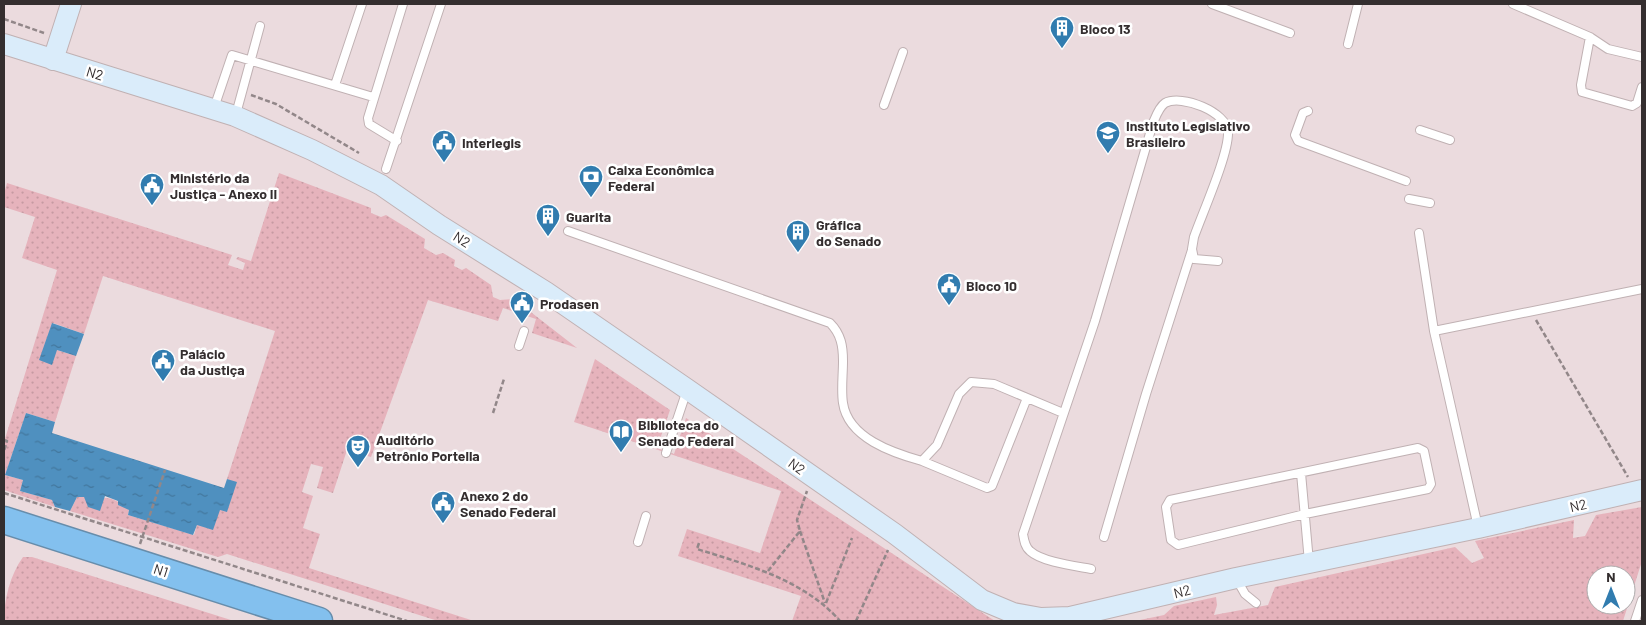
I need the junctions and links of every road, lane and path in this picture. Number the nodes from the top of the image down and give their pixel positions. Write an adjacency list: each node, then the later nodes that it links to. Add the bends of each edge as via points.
1 (71, 4): 12 (main road)
2 (362, 4): 19 (lane)
3 (403, 4): 22 (lane)
4 (441, 4): 29 (lane)
5 (1212, 4): 10 (lane)
6 (1358, 4): 14 (lane)
7 (1513, 4): 11 (lane)
8 (4, 19): 12 (path)
9 (260, 26): 18 (lane)
10 (1290, 33)
11 (1590, 37): 16 (lane, via 1608,49); 20 (lane, via 1580,85 1582,92 1632,106 1637,103)
12 (60, 39): 17 (main road)
13 (4, 44): 17 (main road, N2)
14 (1348, 44)
15 (903, 52): 23 (lane)
16 (1642, 57)
17 (53, 60): 24 (main road, N2)
18 (252, 61): 19 (lane); 21 (lane); 24 (lane, via 232,55)
19 (335, 85): 22 (lane)
20 (1642, 86)
21 (242, 92): 26 (lane); 30 (path, via 276,104)
22 (373, 97): 29 (lane, via 369,124)
23 (884, 105)
24 (214, 109): 26 (main road, N2)
25 (1308, 111): 32 (lane, via 1303,113 1298,128 1298,141)
26 (235, 116): 45 (main road, N2, via 381,185 542,289)
27 (1420, 130): 28 (lane)
28 (1450, 140)
29 (397, 141): 31 (lane)
30 (364, 156)
31 (386, 169)
32 (1406, 181)
33 (1409, 199): 34 (lane)
34 (1430, 203)
35 (568, 231): 52 (lane, via 830,322 843,348 843,403 847,419 856,430 894,453)
36 (1419, 233): 42 (lane)
37 (1192, 250): 38 (lane, via 1194,259); 48 (lane, via 1225,151 1228,130 1217,114 1174,101 1165,103 1154,123 1095,321); 65 (lane)
38 (1218, 261)
39 (1642, 289): 40 (lane)
40 (1531, 312): 42 (lane); 56 (path)
41 (524, 331): 43 (lane)
42 (1434, 331): 62 (lane)
43 (519, 346)
44 (504, 379): 47 (path, bridge)
45 (687, 389): 51 (lane); 55 (main road, N2)
46 (1027, 398): 48 (lane); 52 (lane, via 994,384 972,382 965,386 937,444); 52 (lane, via 992,486 987,488)
47 (493, 413)
48 (1063, 413): 70 (lane, via 1022,534 1031,552)
49 (4, 440): 50 (path, via 7,441)
50 (4, 451)
51 (666, 453)
52 (922, 461)
53 (165, 470): 60 (path)
54 (1301, 473): 58 (lane); 58 (lane, via 1418,448 1424,451 1431,484 1428,489); 58 (lane, via 1170,500 1166,507 1171,540 1178,545)
55 (811, 476): 63 (path, via 797,520); 64 (main road, N2)
56 (1637, 492): 62 (main road, N2)
57 (4, 493): 78 (path)
58 (1305, 514): 69 (lane)
59 (646, 516): 67 (lane)
60 (148, 521)
61 (6, 527): 77 (highway, N1)
62 (1478, 528): 69 (main road, N2)
63 (800, 531): 71 (path); 75 (path)
64 (895, 534): 76 (main road, N2, via 982,600 1013,613 1041,618); 80 (path)
65 (1104, 537)
66 (852, 538): 75 (path)
67 (638, 542)
68 (699, 543): 71 (path, via 697,548)
69 (1309, 562): 72 (main road, N2)
70 (1091, 569)
71 (768, 571): 75 (path)
72 (1236, 578): 74 (lane, via 1245,594); 76 (main road, N2)
73 (1642, 600): 81 (lane)
74 (1256, 604)
75 (826, 605): 79 (path)
76 (1094, 616)
77 (319, 621)
78 (407, 621)
79 (840, 621)
80 (856, 621)
81 (1635, 621)

